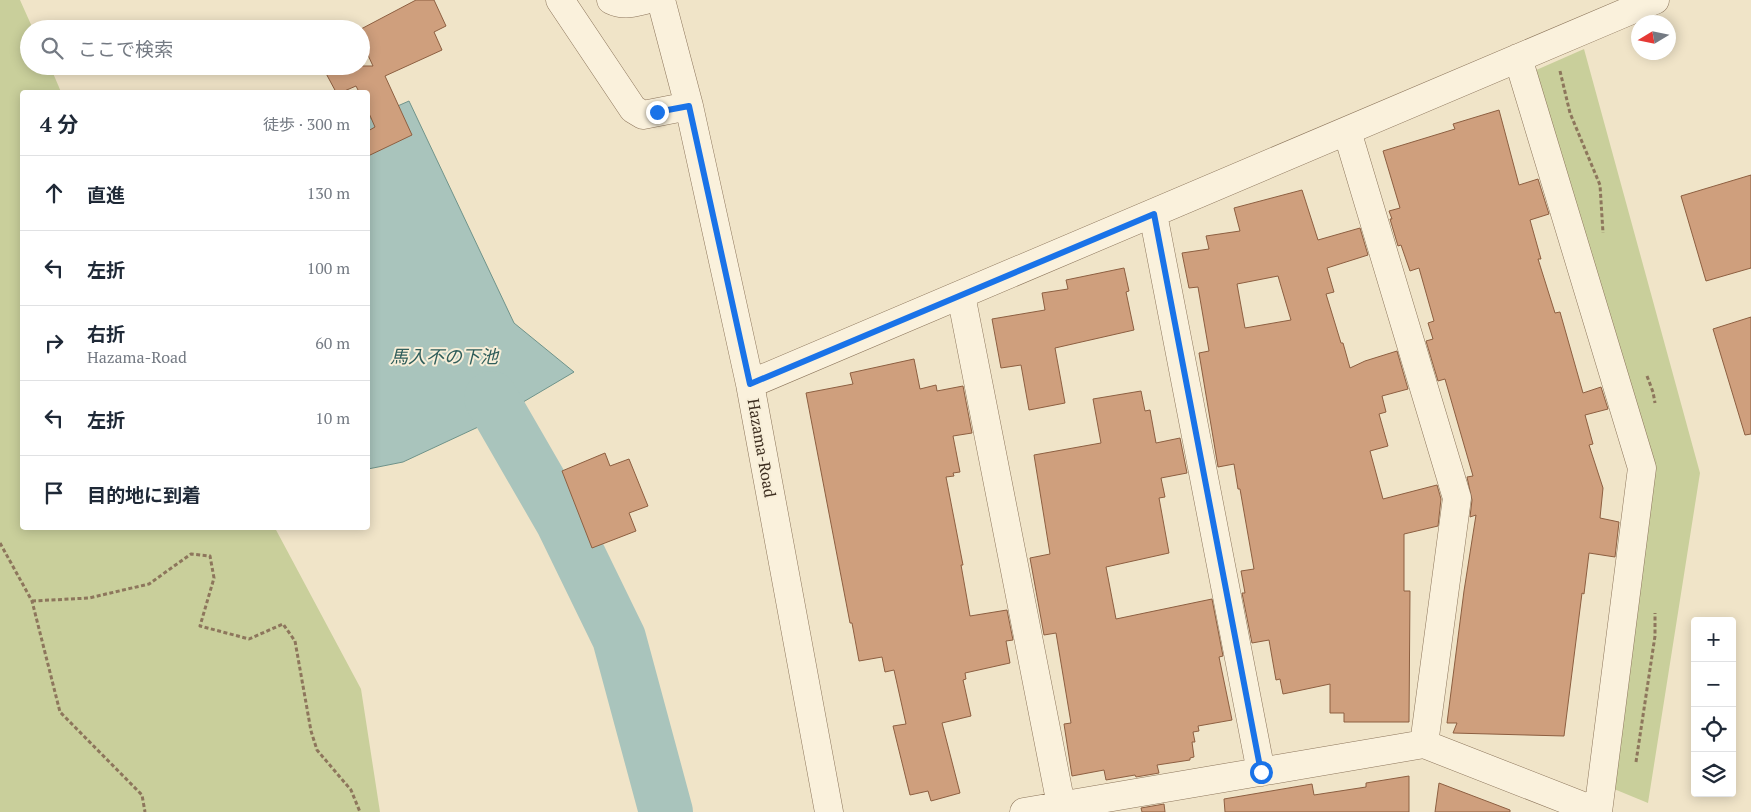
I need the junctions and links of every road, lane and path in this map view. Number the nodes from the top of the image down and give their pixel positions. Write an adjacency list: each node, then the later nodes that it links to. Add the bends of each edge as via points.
1 (560, 0): 7 (street, via 633,109 643,115)
2 (611, 0): 3 (street, via 629,4)
3 (645, 0)
4 (661, 0): 7 (street, Hazama-Road)
5 (1655, 0): 6 (street)
6 (1518, 58): 8 (street); 21 (street, via 1642,468)
7 (689, 106): 11 (street, Hazama-Road)
8 (1347, 131): 9 (street); 14 (street, via 1457,498)
9 (1154, 214): 10 (street); 15 (street)
10 (961, 295): 11 (street); 16 (street)
11 (750, 384): 19 (street, Hazama-Road)
12 (0, 543): 13 (path)
13 (32, 601): 17 (path, via 60,712 142,795); 18 (path, via 89,598 150,584 191,554 210,556 214,578 200,626 249,639 283,624 296,641 317,750 351,790)
14 (1424, 744): 15 (street); 21 (street)
15 (1261, 772): 16 (street)
16 (1061, 805): 20 (street)
17 (145, 812)
18 (360, 812)
19 (829, 812)
20 (1024, 812)
21 (1598, 812)

